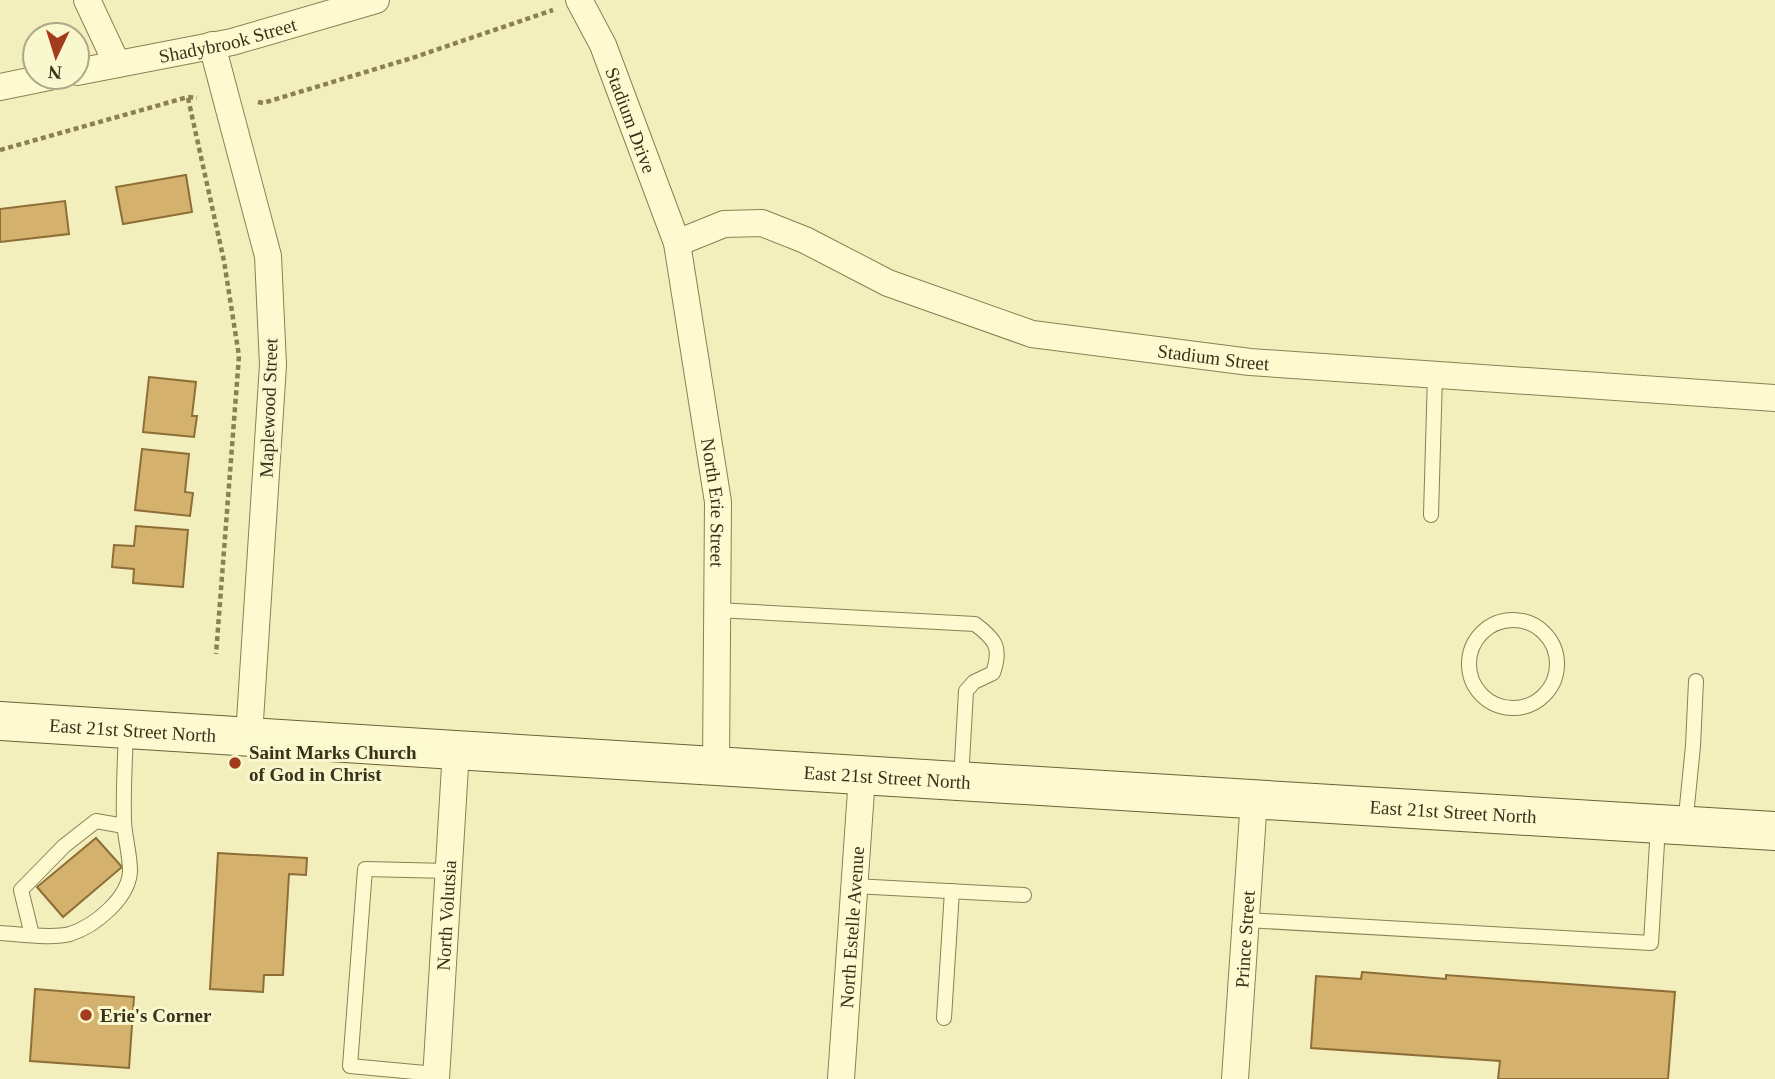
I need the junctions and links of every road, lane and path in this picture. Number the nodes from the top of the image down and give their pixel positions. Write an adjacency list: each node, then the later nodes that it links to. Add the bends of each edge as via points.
1 (87, 0): 5 (street)
2 (376, 0): 4 (street, Shadybrook Street)
3 (580, 1): 10 (path, via 263,103); 12 (street, Stadium Drive, via 603,45)
4 (212, 45): 5 (street, Shadybrook Street); 10 (street, Maplewood Street)
5 (117, 64): 6 (street, Shadybrook Street)
6 (91, 69)
7 (21, 83): 8 (street)
8 (0, 87)
9 (188, 97): 10 (path); 11 (path); 18 (path, via 224,261 239,356)
10 (227, 100): 22 (street, Maplewood Street, via 268,256 273,365)
11 (0, 150)
12 (677, 243): 13 (street, Stadium Street, via 724,224 762,223 888,283 1032,334 1250,362); 16 (street, North Erie Street, via 718,502)
13 (1435, 375): 14 (street, Stadium Street); 15 (lane)
14 (1775, 398)
15 (1431, 515)
16 (717, 610): 24 (street, North Erie Street); 26 (lane, via 975,624 992,636 997,662 993,673 966,691)
17 (1539, 628): 17 (lane, via 1511,620 1484,630 1475,641 1469,669 1482,695 1493,703 1522,707 1546,693 1554,680 1556,652)
18 (216, 654)
19 (1696, 681): 28 (lane, via 1693,746)
20 (0, 721): 21 (main road, East 21st Street North)
21 (126, 730): 22 (main road, East 21st Street North); 29 (lane)
22 (248, 736): 23 (main road, East 21st Street North)
23 (457, 750): 24 (main road, East 21st Street North); 31 (street, North Volutsia)
24 (716, 767): 25 (main road, East 21st Street North)
25 (862, 776): 26 (main road, East 21st Street North); 32 (street, North Estelle Avenue)
26 (961, 782): 27 (main road, East 21st Street North)
27 (1254, 799): 28 (main road, East 21st Street North); 35 (street, Prince Street)
28 (1672, 825): 30 (main road, East 21st Street North); 35 (lane, via 1651,943)
29 (124, 826): 37 (lane, via 130,871 126,889 115,905 68,934); 37 (lane, via 96,821 64,846 22,890)
30 (1775, 831)
31 (449, 871): 39 (street, North Volutsia); 39 (lane, via 365,869 350,1066)
32 (854, 886): 33 (lane); 40 (street, North Estelle Avenue)
33 (953, 891): 34 (lane); 38 (lane)
34 (1024, 895)
35 (1246, 920): 41 (street, Prince Street)
36 (0, 933): 37 (lane)
37 (32, 935)
38 (944, 1018)
39 (436, 1077)
40 (841, 1079)
41 (1235, 1079)

